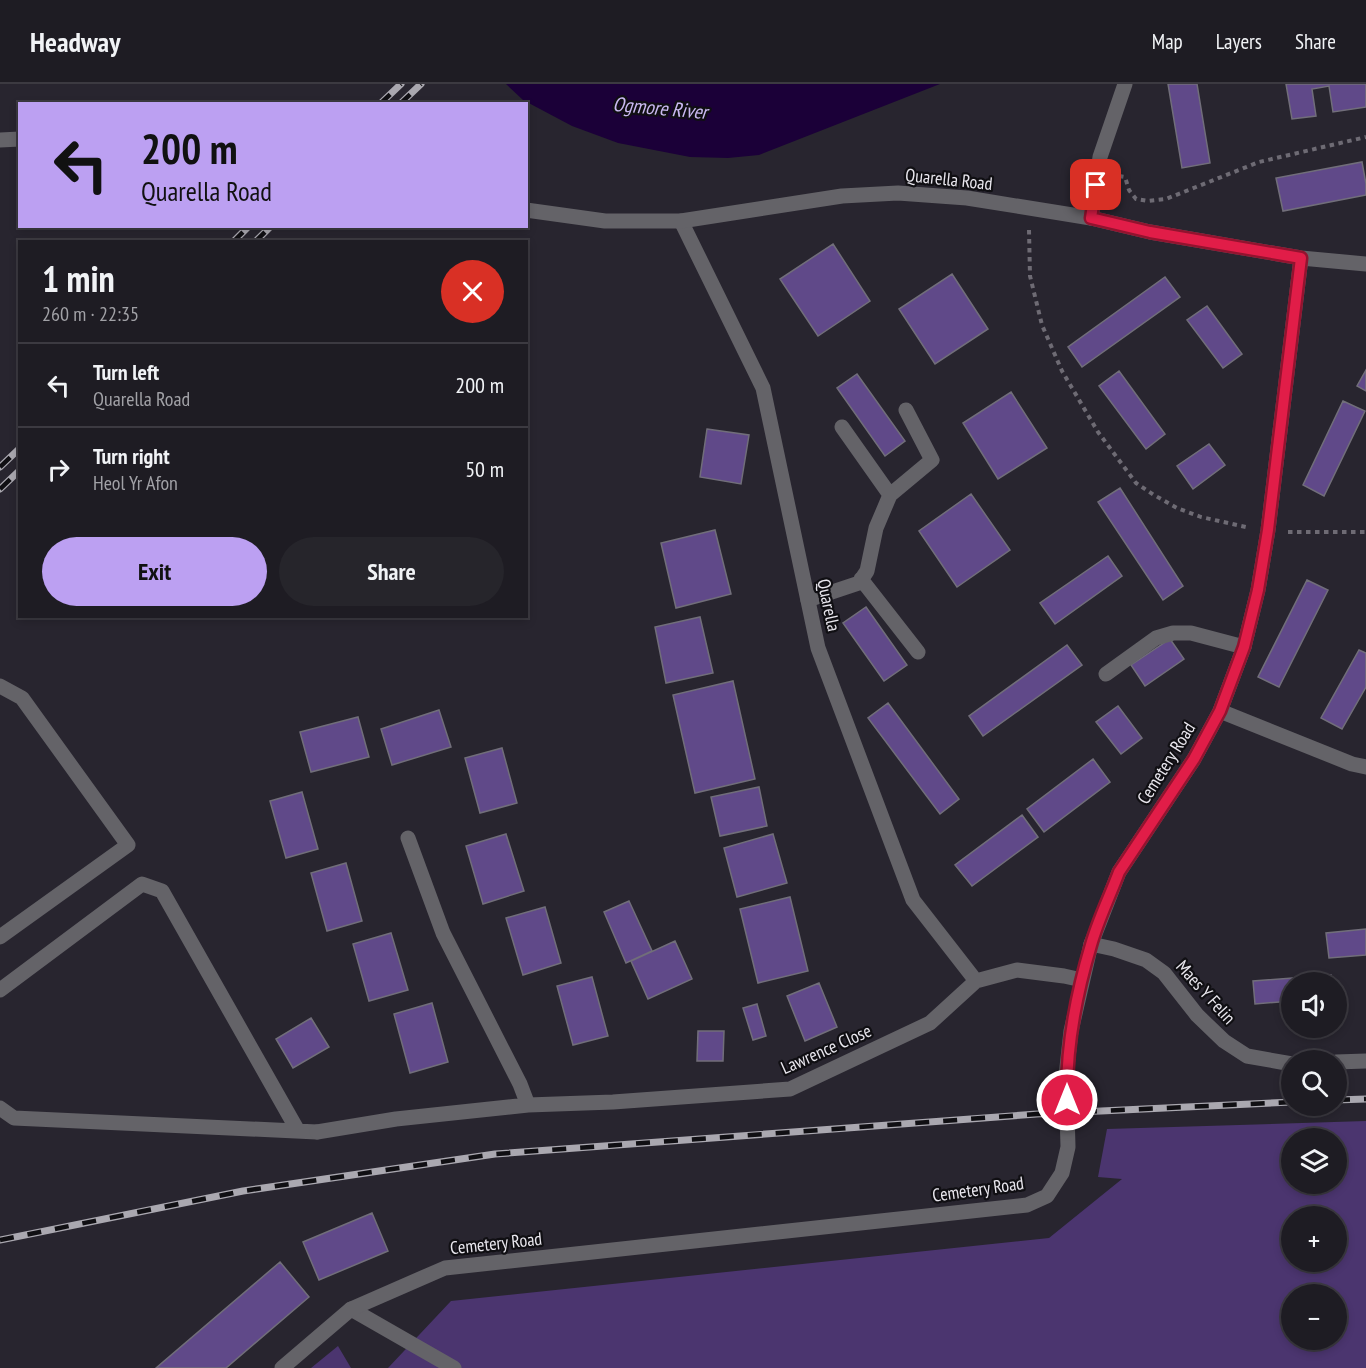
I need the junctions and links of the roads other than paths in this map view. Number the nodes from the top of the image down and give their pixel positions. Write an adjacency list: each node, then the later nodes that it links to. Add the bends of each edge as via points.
1 (1125, 84): 5 (street, via 1100,158)
2 (18, 139): 3 (street)
3 (0, 140)
4 (528, 210): 6 (street, Quarella Road, via 605,221)
5 (1091, 218): 6 (street, Quarella Road, via 967,198 898,193 842,196); 7 (street, Quarella Road)
6 (681, 221): 13 (street, Quarella, via 763,388)
7 (1301, 258): 8 (street, Quarella Road); 14 (street, Cemetery Road, via 1268,530)
8 (1366, 264)
9 (906, 410): 11 (street, via 932,460)
10 (842, 427): 11 (street)
11 (890, 495): 12 (street, via 876,528 867,571)
12 (861, 579): 13 (street, via 859,584); 15 (street)
13 (808, 600): 24 (street, Quarella, via 818,648 912,900)
14 (1244, 647): 16 (street, via 1191,633 1173,633 1156,638); 18 (street, Cemetery Road)
15 (918, 652)
16 (1106, 674)
17 (0, 686): 21 (street, via 22,698 128,845)
18 (1220, 711): 19 (street); 22 (street, Cemetery Road, via 1194,759 1119,872)
19 (1366, 767)
20 (408, 838): 29 (street, via 443,933)
21 (0, 937)
22 (1091, 944): 23 (street, Cemetery Road); 27 (street, Maes Y Felin, via 1146,960 1164,973 1197,1015 1224,1041 1247,1056)
23 (1082, 980): 24 (street, Lawrence Close, via 1017,970); 32 (street, Cemetery Road, via 1066,1076 1068,1147 1062,1173 1047,1196 1027,1205 445,1268)
24 (976, 981): 29 (street, Lawrence Close, via 930,1023 790,1089)
25 (0, 990): 31 (street, via 142,884 162,891)
26 (1366, 1061): 28 (street)
27 (1281, 1062)
28 (1347, 1062)
29 (528, 1105): 31 (street, Lawrence Close, via 317,1132)
30 (0, 1108): 31 (street, Lawrence Close, via 14,1118)
31 (298, 1131)
32 (351, 1309): 33 (street, Cemetery Road); 34 (street)
33 (282, 1368)
34 (454, 1368)

